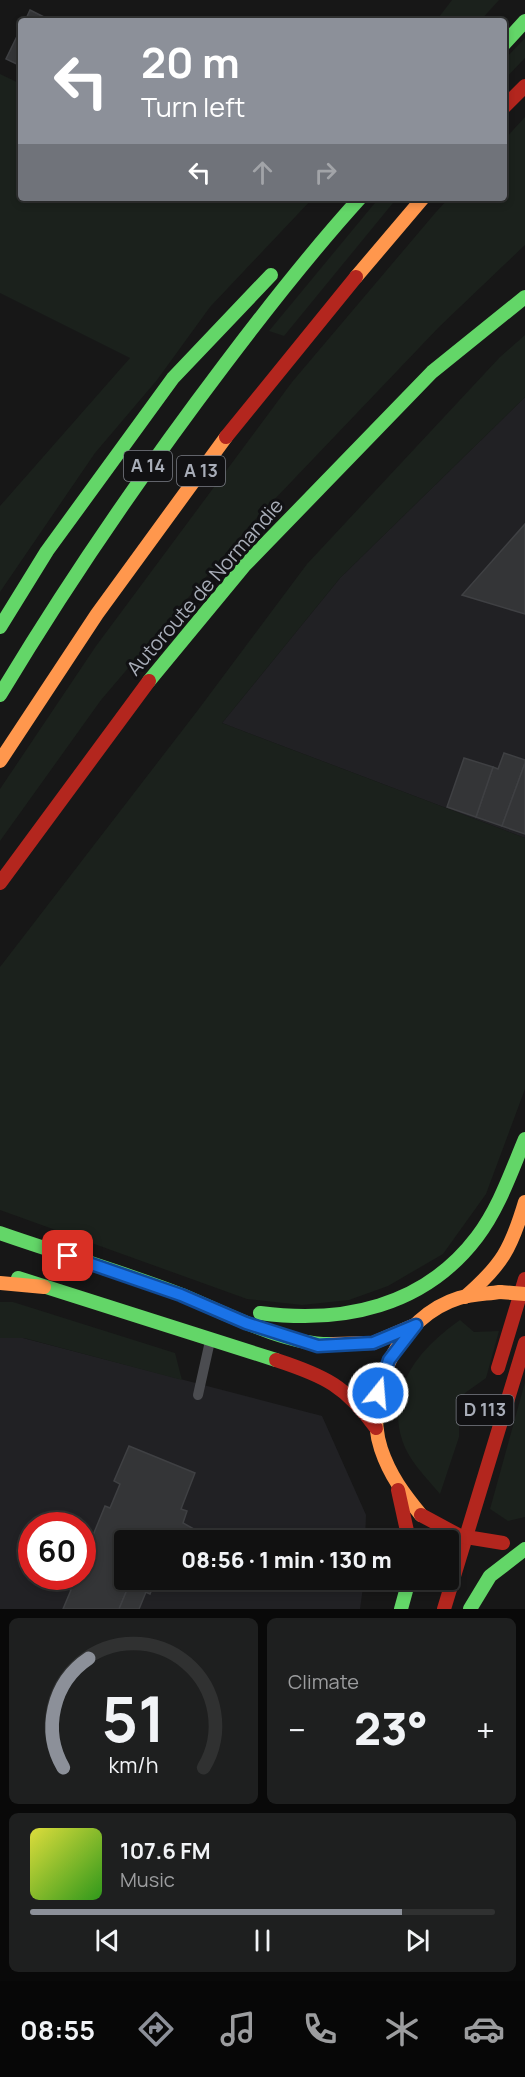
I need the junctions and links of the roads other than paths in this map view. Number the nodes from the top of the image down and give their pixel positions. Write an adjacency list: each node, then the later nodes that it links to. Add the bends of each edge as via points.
1 (525, 21): 2 (main road)
2 (507, 41)
3 (525, 86): 4 (main road)
4 (507, 104)
5 (357, 201): 7 (main road, A 14)
6 (420, 201): 13 (main road, A 13, via 323,313 178,500 49,682)
7 (313, 248): 11 (main road, via 266,278 173,378 47,551); 12 (main road, A 14, via 105,527)
8 (517, 285): 10 (main road)
9 (525, 297): 10 (main road, Autoroute de Normandie)
10 (432, 372): 14 (main road, Autoroute de Normandie, via 244,566 130,704)
11 (0, 627)
12 (0, 695)
13 (0, 760)
14 (0, 883)
15 (525, 1139): 23 (main road, via 503,1192 477,1238 446,1270 407,1296 364,1312 309,1319 284,1318)
16 (525, 1202): 24 (main road, via 503,1263)
17 (0, 1233): 23 (main road)
18 (0, 1272): 21 (main road)
19 (525, 1280): 28 (main road, D 113)
20 (0, 1283): 21 (main road)
21 (44, 1287): 26 (main road)
22 (525, 1294): 24 (main road, bridge, via 500,1292)
23 (181, 1295): 25 (main road, via 246,1323 318,1346 373,1343)
24 (465, 1297): 25 (main road, via 438,1308)
25 (416, 1325): 30 (main road, via 398,1345 384,1372 377,1398)
26 (210, 1340): 29 (lane); 30 (main road, via 329,1378 352,1396)
27 (525, 1343): 39 (main road, D 113)
28 (494, 1382)
29 (198, 1395)
30 (376, 1428): 31 (main road, via 383,1461)
31 (398, 1490): 33 (main road); 35 (main road, bridge, via 421,1515 461,1537 503,1543)
32 (452, 1518): 34 (main road)
33 (407, 1530)
34 (449, 1530)
35 (525, 1541)
36 (525, 1549): 40 (main road, via 490,1576)
37 (406, 1590): 38 (main road)
38 (401, 1609)
39 (444, 1609)
40 (470, 1609)

